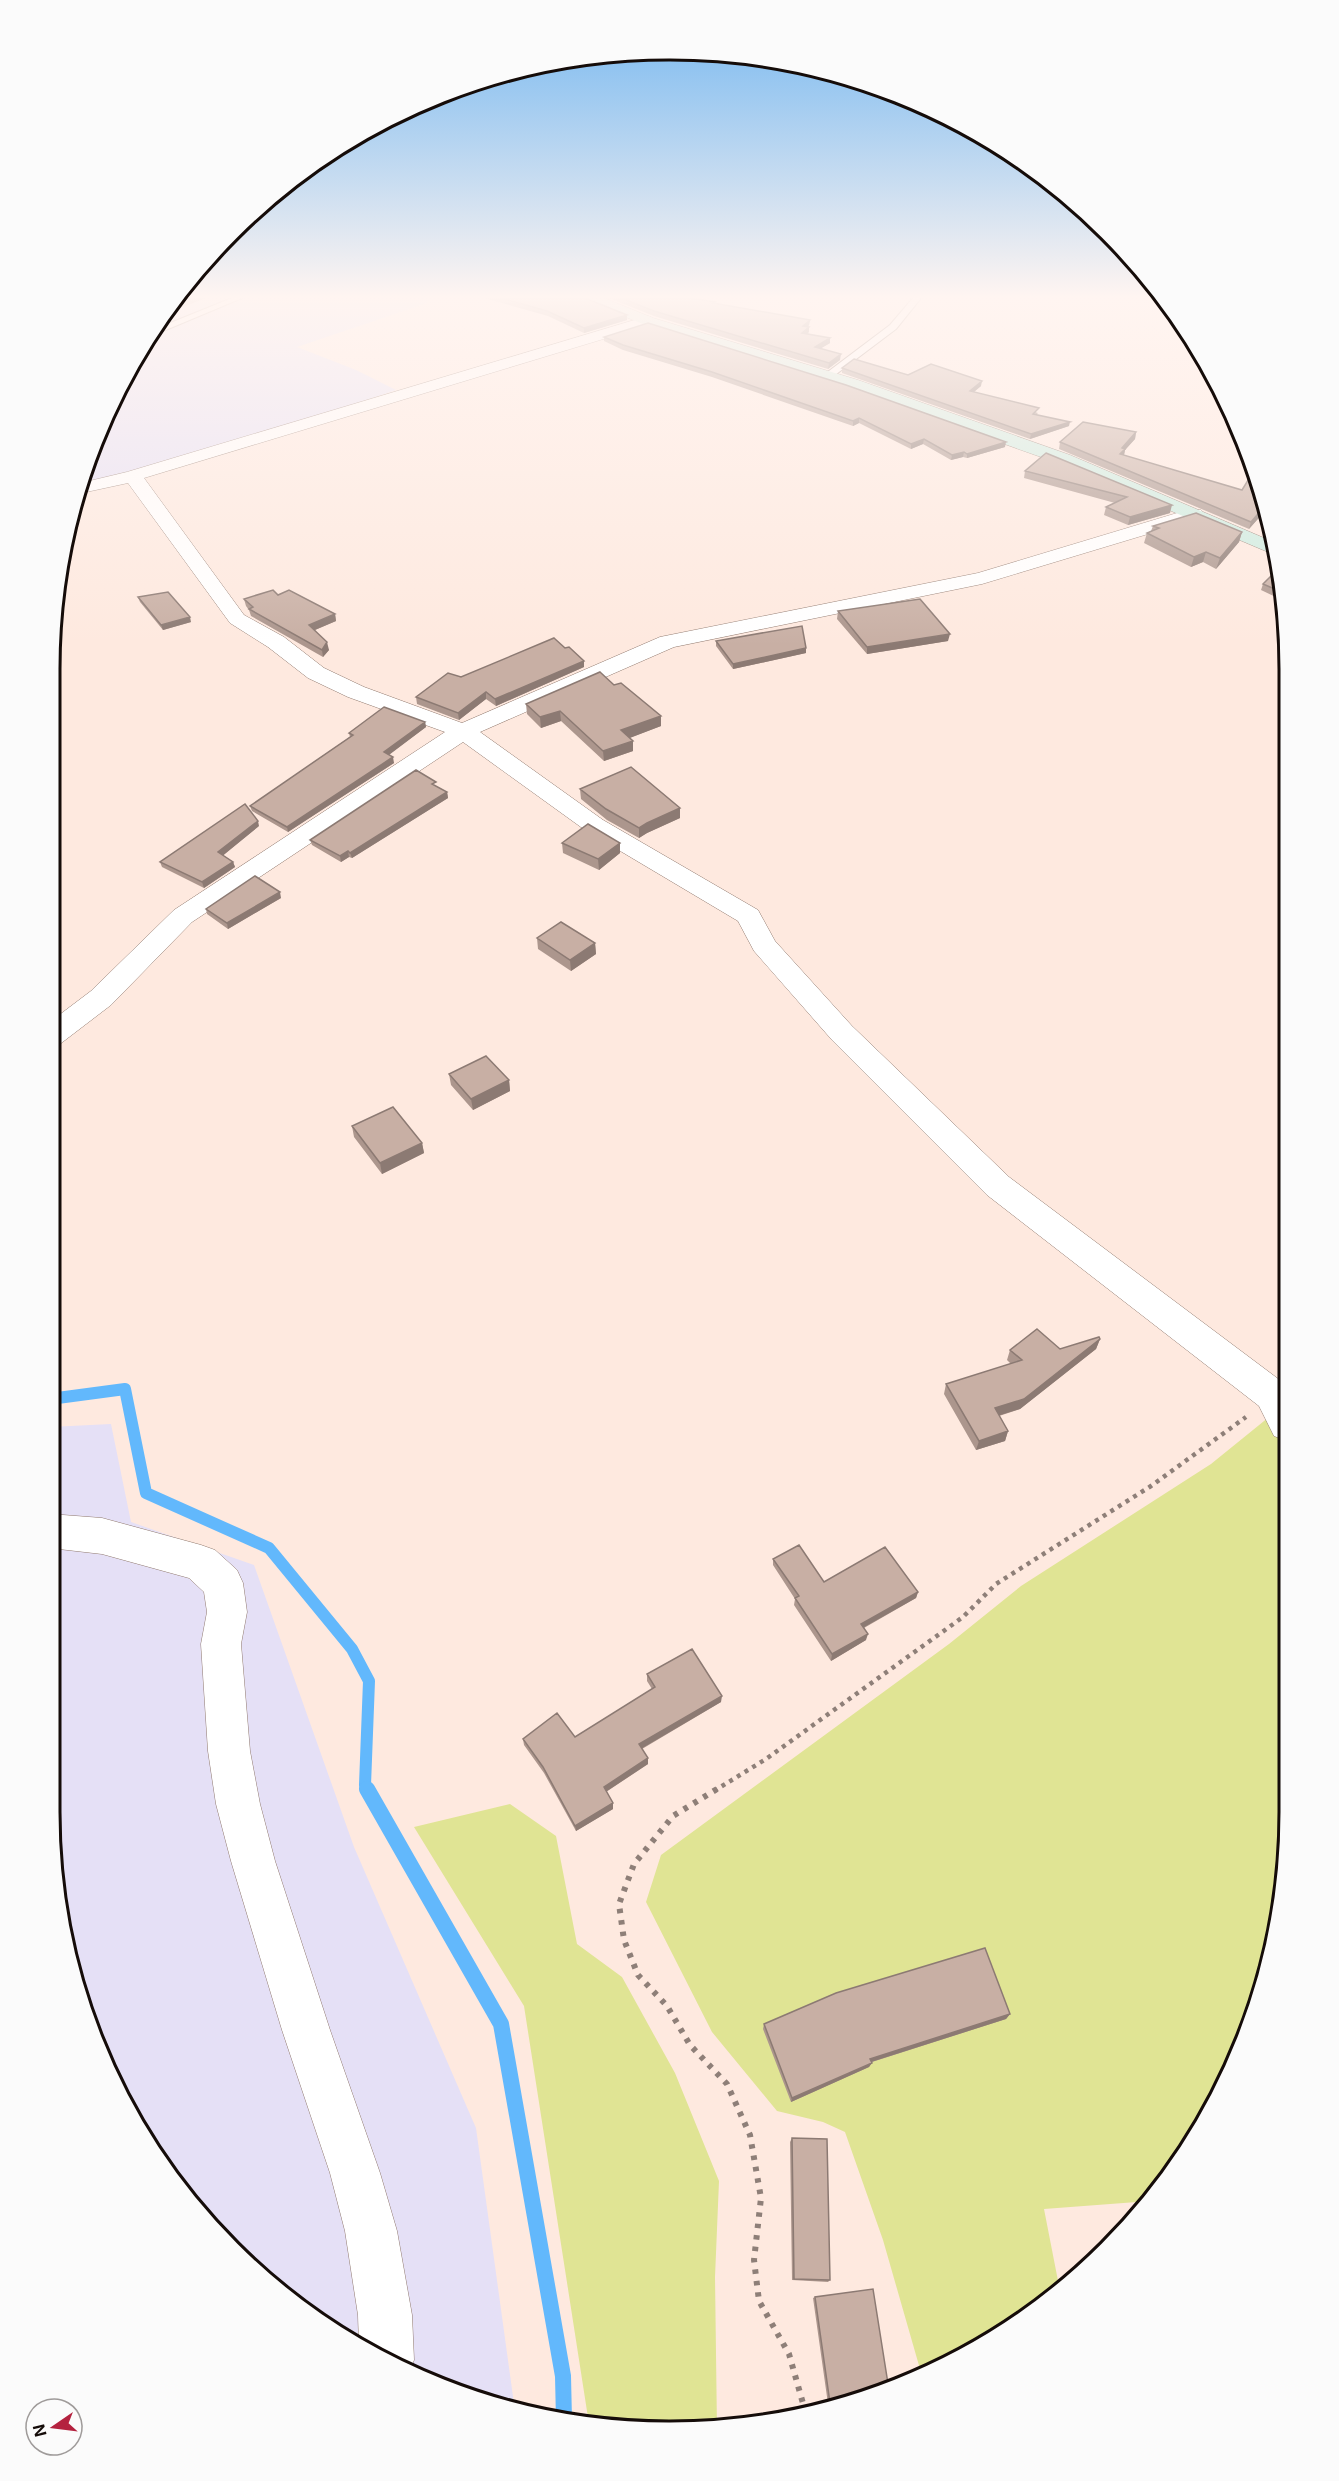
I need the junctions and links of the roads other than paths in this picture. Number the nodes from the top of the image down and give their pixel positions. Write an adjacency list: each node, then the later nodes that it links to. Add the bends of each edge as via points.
1 (324, 414): 3 (street)
2 (935, 414): 5 (street, via 1064,459)
3 (133, 476): 4 (street); 7 (street, via 237,619 276,642 316,674)
4 (88, 487)
5 (1194, 514): 6 (street); 7 (street, via 982,578 668,642)
6 (1266, 545)
7 (463, 731): 8 (street, via 183,916 101,998); 9 (street, via 594,825 749,916 764,945 842,1034 998,1186 1272,1395)
8 (60, 1029)
9 (1279, 1409)
10 (60, 1532): 11 (street, via 102,1536 201,1563 223,1583 227,1612 221,1644 229,1751 238,1804 371,2231 386,2315)
11 (387, 2351)

